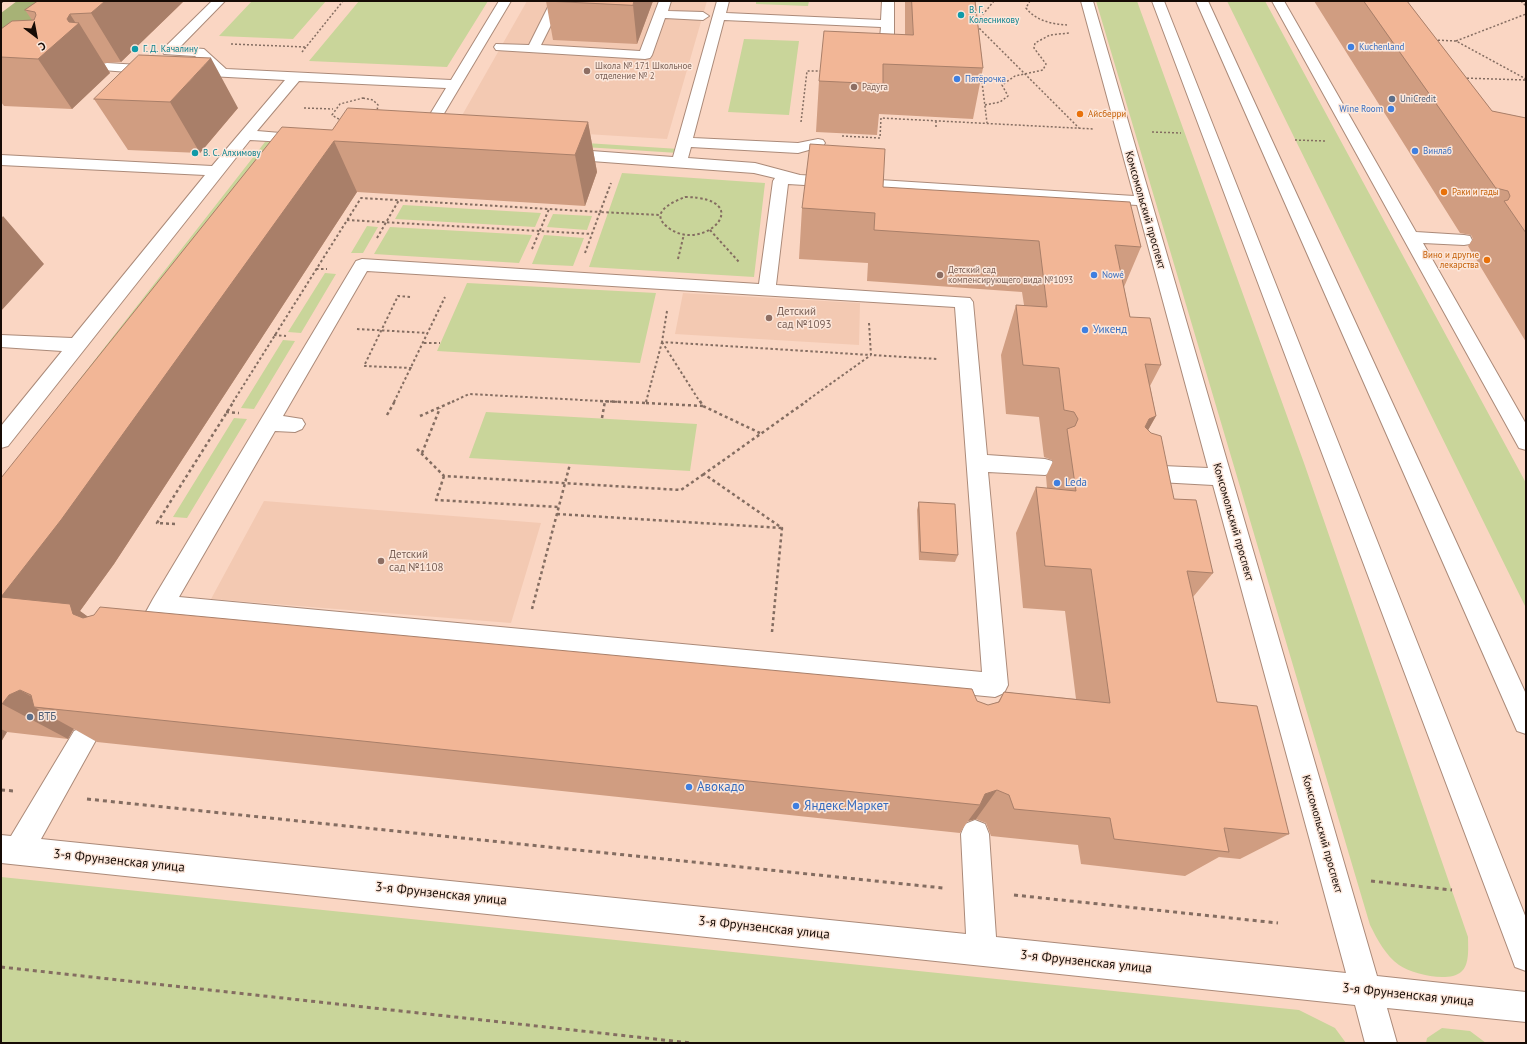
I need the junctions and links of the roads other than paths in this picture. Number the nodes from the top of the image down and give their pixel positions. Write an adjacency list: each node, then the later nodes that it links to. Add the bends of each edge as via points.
1 (219, 1): 19 (street, via 169,51 199,52)
2 (505, 1): 21 (street)
3 (557, 1): 16 (street)
4 (666, 1): 11 (street)
5 (722, 1): 13 (street)
6 (888, 1): 14 (street)
7 (1087, 1): 32 (street, Комсомольский проспект)
8 (1158, 1): 53 (street)
9 (1202, 1): 48 (street)
10 (1278, 1): 33 (street)
11 (661, 14): 12 (street); 16 (street, via 645,55)
12 (703, 16)
13 (718, 16): 14 (street); 24 (street)
14 (888, 24): 17 (street)
15 (501, 47): 16 (street)
16 (533, 49)
17 (887, 52)
18 (107, 67): 19 (street)
19 (223, 73): 20 (street)
20 (289, 76): 21 (street); 22 (street)
21 (454, 84): 26 (street, via 414,145)
22 (246, 135): 23 (street); 30 (street)
23 (319, 139)
24 (685, 142): 25 (street, via 798,148); 29 (street)
25 (818, 143)
26 (433, 146)
27 (550, 154): 29 (street)
28 (1, 160): 30 (street)
29 (679, 162): 31 (street, via 755,168)
30 (216, 171): 37 (street)
31 (794, 178): 32 (street); 35 (street, via 781,181)
32 (1143, 201): 45 (street, Комсомольский проспект)
33 (1411, 237): 34 (street); 41 (street)
34 (1464, 240)
35 (767, 290): 38 (street, via 362,265); 42 (street, via 964,302)
36 (1, 341): 37 (street)
37 (77, 345): 40 (street)
38 (269, 423): 39 (street); 46 (street)
39 (295, 424)
40 (1, 440)
41 (1526, 442)
42 (978, 463): 43 (street); 46 (street, via 995,685 966,693 769,664)
43 (1045, 467)
44 (1131, 473): 45 (street)
45 (1221, 478): 54 (street, Комсомольский проспект)
46 (161, 606): 47 (street)
47 (139, 645)
48 (1526, 722)
49 (83, 740): 51 (street, via 51,795)
50 (975, 834): 52 (street)
51 (10, 850): 52 (street, 3-я Фрунзенская улица)
52 (982, 951): 54 (street, 3-я Фрунзенская улица)
53 (1526, 956)
54 (1366, 990): 55 (street, 3-я Фрунзенская улица); 56 (street, Комсомольский проспект)
55 (1526, 1007)
56 (1381, 1043)

